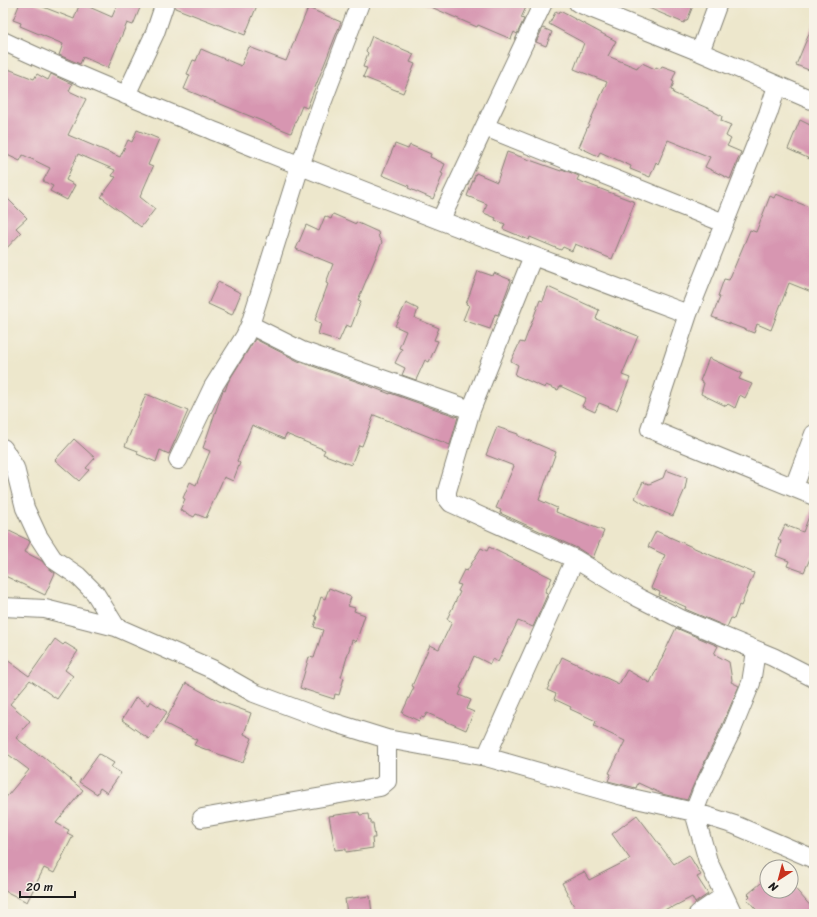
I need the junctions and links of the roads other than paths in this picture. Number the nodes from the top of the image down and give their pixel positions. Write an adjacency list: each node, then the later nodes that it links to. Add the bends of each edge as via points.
1 (165, 3): 9 (street, via 155,32)
2 (360, 3): 12 (street)
3 (543, 3): 11 (street)
4 (578, 3): 7 (street)
5 (718, 3): 7 (street)
6 (3, 41): 9 (street)
7 (700, 52): 8 (street)
8 (778, 86): 10 (street); 14 (street)
9 (126, 95): 12 (street)
10 (814, 101)
11 (484, 127): 13 (street); 14 (street)
12 (300, 166): 13 (street); 17 (street)
13 (441, 220): 15 (street)
14 (724, 223): 16 (street)
15 (533, 256): 16 (street); 18 (street)
16 (688, 314): 22 (street, via 650,429)
17 (250, 325): 18 (street, via 302,351); 21 (street, via 213,387)
18 (471, 410): 24 (street, via 447,498 451,503)
19 (814, 434): 22 (street)
20 (3, 448): 26 (street, via 15,468 25,508 38,536 53,559 78,576 95,593)
21 (178, 460)
22 (794, 487): 23 (street)
23 (814, 496)
24 (575, 559): 27 (street, via 637,597); 30 (street)
25 (3, 607): 26 (street, via 45,610)
26 (116, 627): 29 (street, via 212,669 261,695 326,720)
27 (756, 651): 28 (street); 31 (street, via 751,683)
28 (814, 678)
29 (387, 739): 30 (street); 32 (street, via 386,781 380,787)
30 (486, 757): 31 (street, via 623,796)
31 (694, 812): 33 (street, via 735,825); 34 (street, via 708,861)
32 (202, 818)
33 (814, 859)
34 (724, 896): 35 (street); 36 (street)
35 (698, 914)
36 (733, 914)

